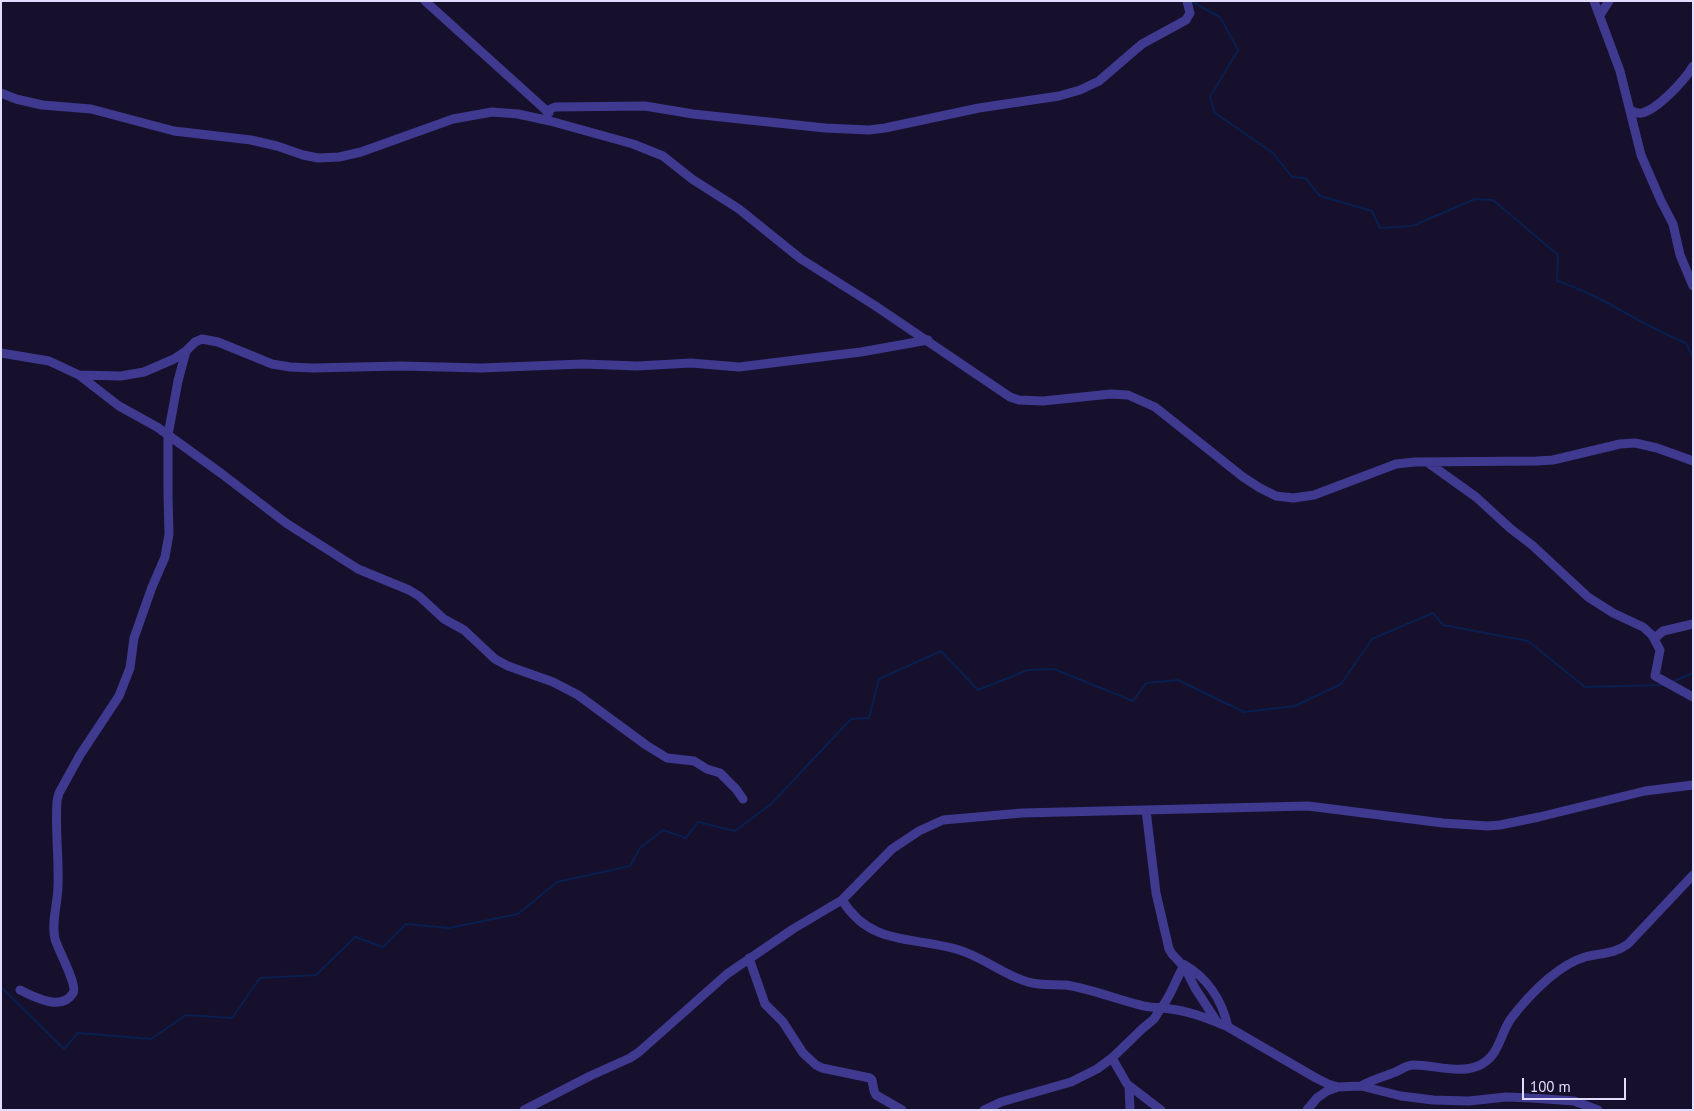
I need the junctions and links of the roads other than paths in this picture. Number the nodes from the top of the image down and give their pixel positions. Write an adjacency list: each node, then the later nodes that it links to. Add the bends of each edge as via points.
1 (425, 1): 10 (street)
2 (1187, 1): 10 (street, via 1190,13 1186,20 1136,48 1090,86 1059,96 979,108 892,127 869,130 825,128 645,106 555,107)
3 (1594, 1): 5 (street)
4 (1609, 1): 5 (street)
5 (1600, 16): 11 (street)
6 (1693, 66): 11 (street, via 1684,81 1654,106 1642,113)
7 (1, 93): 9 (street)
8 (1, 97): 9 (street)
9 (11, 97): 12 (street, via 97,110 181,132 251,140 318,158 361,152 437,124 478,113 518,114)
10 (546, 110): 12 (street)
11 (1630, 110): 13 (street, via 1641,156 1673,224 1680,255)
12 (565, 126): 14 (street, via 656,152 745,213 801,259)
13 (1693, 286)
14 (928, 340): 15 (street, via 866,352 734,367 691,363 474,368 290,367 272,364 218,342 202,339 191,344); 20 (street, via 1019,400 1057,401 1110,394 1138,399 1155,407 1243,477 1276,496 1293,498 1314,494 1396,464)
15 (186, 352): 17 (street, via 133,375); 18 (street)
16 (1, 353): 17 (street, via 49,360)
17 (79, 374): 18 (street, via 112,401)
18 (168, 435): 25 (street, via 286,523 358,569 419,596 464,630 495,659 571,691 667,758 694,761 720,773); 31 (street, via 170,534 165,557 134,638 130,668 119,696 80,755 57,801 58,888 54,932 74,990 57,1002 48,1002)
19 (1693, 461): 20 (street, via 1635,443 1553,460)
20 (1427, 462): 22 (street, via 1481,500 1588,598 1643,627)
21 (1693, 624): 22 (street, via 1663,631)
22 (1655, 638): 23 (street, via 1660,650 1655,676)
23 (1693, 697)
24 (1693, 785): 26 (street, via 1645,791 1488,826 1308,806)
25 (743, 799)
26 (1146, 810): 28 (street, via 1022,812 943,820 919,831 892,850); 30 (street, via 1156,893 1169,949)
27 (1693, 875): 38 (street, via 1628,944 1621,949 1569,963 1548,979 1510,1020 1497,1050 1488,1060 1464,1070 1408,1066)
28 (842, 900): 29 (street); 32 (street, via 861,923 882,934 966,952 1029,982 1102,992 1137,1005)
29 (749, 958): 39 (street, via 639,1052); 40 (street, via 765,1004 783,1022 807,1056 822,1068 870,1078 876,1095)
30 (1182, 964): 32 (street, via 1170,996); 33 (street); 34 (street, via 1210,987 1223,1009)
31 (20, 990)
32 (1161, 1008): 33 (street); 35 (street, via 1154,1019)
33 (1217, 1022): 34 (street)
34 (1228, 1027): 37 (street, via 1316,1078)
35 (1112, 1058): 36 (street); 41 (street, via 1071,1082)
36 (1130, 1086): 42 (street); 43 (street)
37 (1338, 1086): 38 (street); 44 (street, via 1317,1098)
38 (1361, 1086): 45 (street, via 1433,1100 1532,1098 1574,1101)
39 (524, 1110)
40 (902, 1110)
41 (984, 1110)
42 (1130, 1110)
43 (1161, 1110)
44 (1307, 1110)
45 (1598, 1110)

